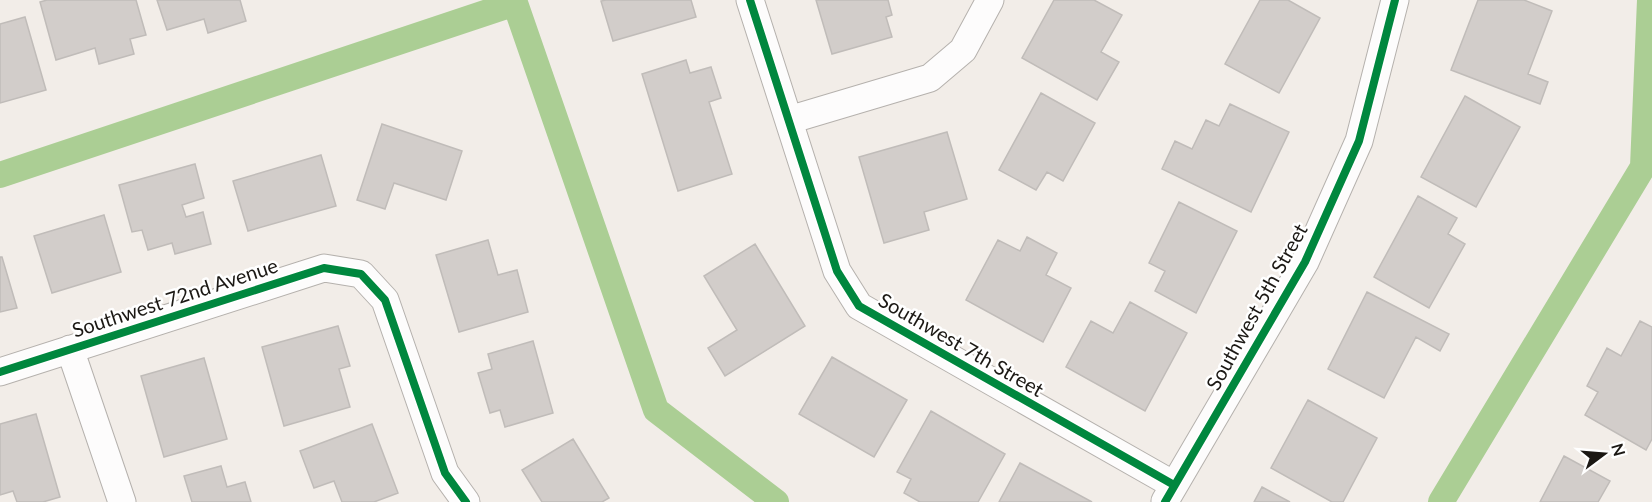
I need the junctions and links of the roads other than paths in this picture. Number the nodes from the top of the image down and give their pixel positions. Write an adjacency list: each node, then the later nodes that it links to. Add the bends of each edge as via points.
1 (750, 0): 4 (street, Southwest 7th Street)
2 (990, 0): 4 (street, via 963,50 930,78)
3 (1395, 0): 7 (street, Southwest 5th Street, via 1359,141 1305,262)
4 (789, 120): 7 (street, Southwest 7th Street, via 837,271 859,306)
5 (70, 349): 6 (street, Southwest 72nd Avenue); 8 (street); 9 (street, Southwest 72nd Avenue, via 324,268 361,274 385,300 445,473)
6 (0, 372)
7 (1169, 494)
8 (122, 502)
9 (466, 502)

